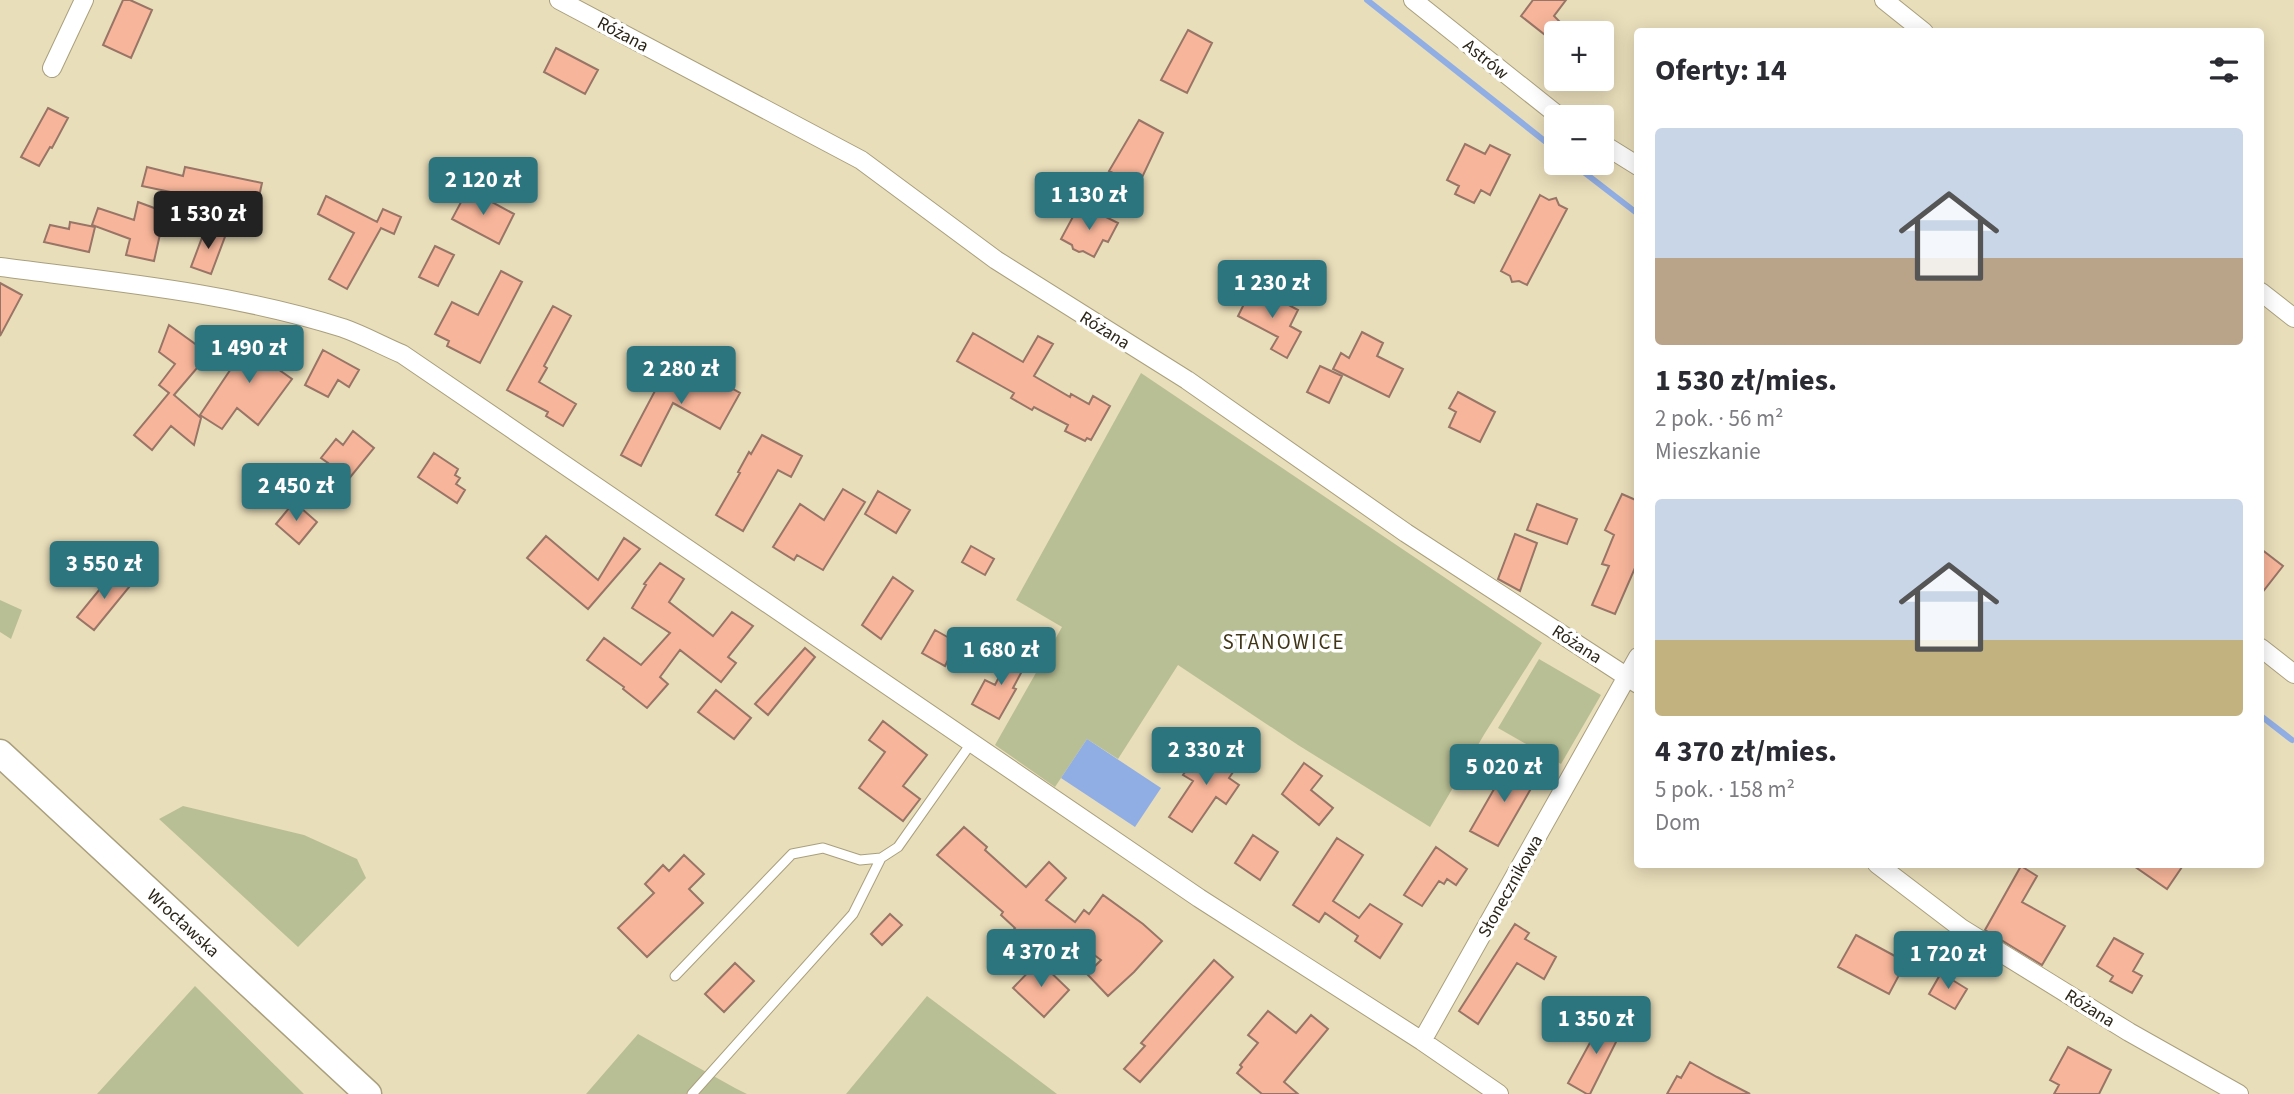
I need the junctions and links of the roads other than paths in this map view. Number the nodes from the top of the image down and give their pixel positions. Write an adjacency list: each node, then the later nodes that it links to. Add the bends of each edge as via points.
1 (84, 0): 6 (street)
2 (559, 0): 15 (street, Różana, via 861,160 996,260 1187,380 1406,533)
3 (1413, 0): 7 (street, Astrów)
4 (1884, 0): 5 (street)
5 (1919, 28)
6 (52, 68)
7 (1545, 105)
8 (1614, 151): 9 (street)
9 (1634, 164)
10 (0, 267): 16 (street, via 259,305 346,329 402,355)
11 (2264, 294): 12 (street)
12 (2294, 317)
13 (2264, 651): 14 (street)
14 (2294, 674)
15 (1633, 680): 21 (street, Słonecznikowa)
16 (972, 742): 18 (lane, via 898,847); 21 (street, via 1199,898)
17 (0, 753): 22 (main road, Wrocławska)
18 (881, 858): 20 (lane, via 860,860 823,848 792,854); 23 (lane, via 853,914)
19 (1882, 868): 25 (street, Różana, via 1961,928)
20 (675, 976)
21 (1422, 1041): 24 (street)
22 (368, 1094)
23 (692, 1094)
24 (1499, 1094)
25 (2239, 1094)

